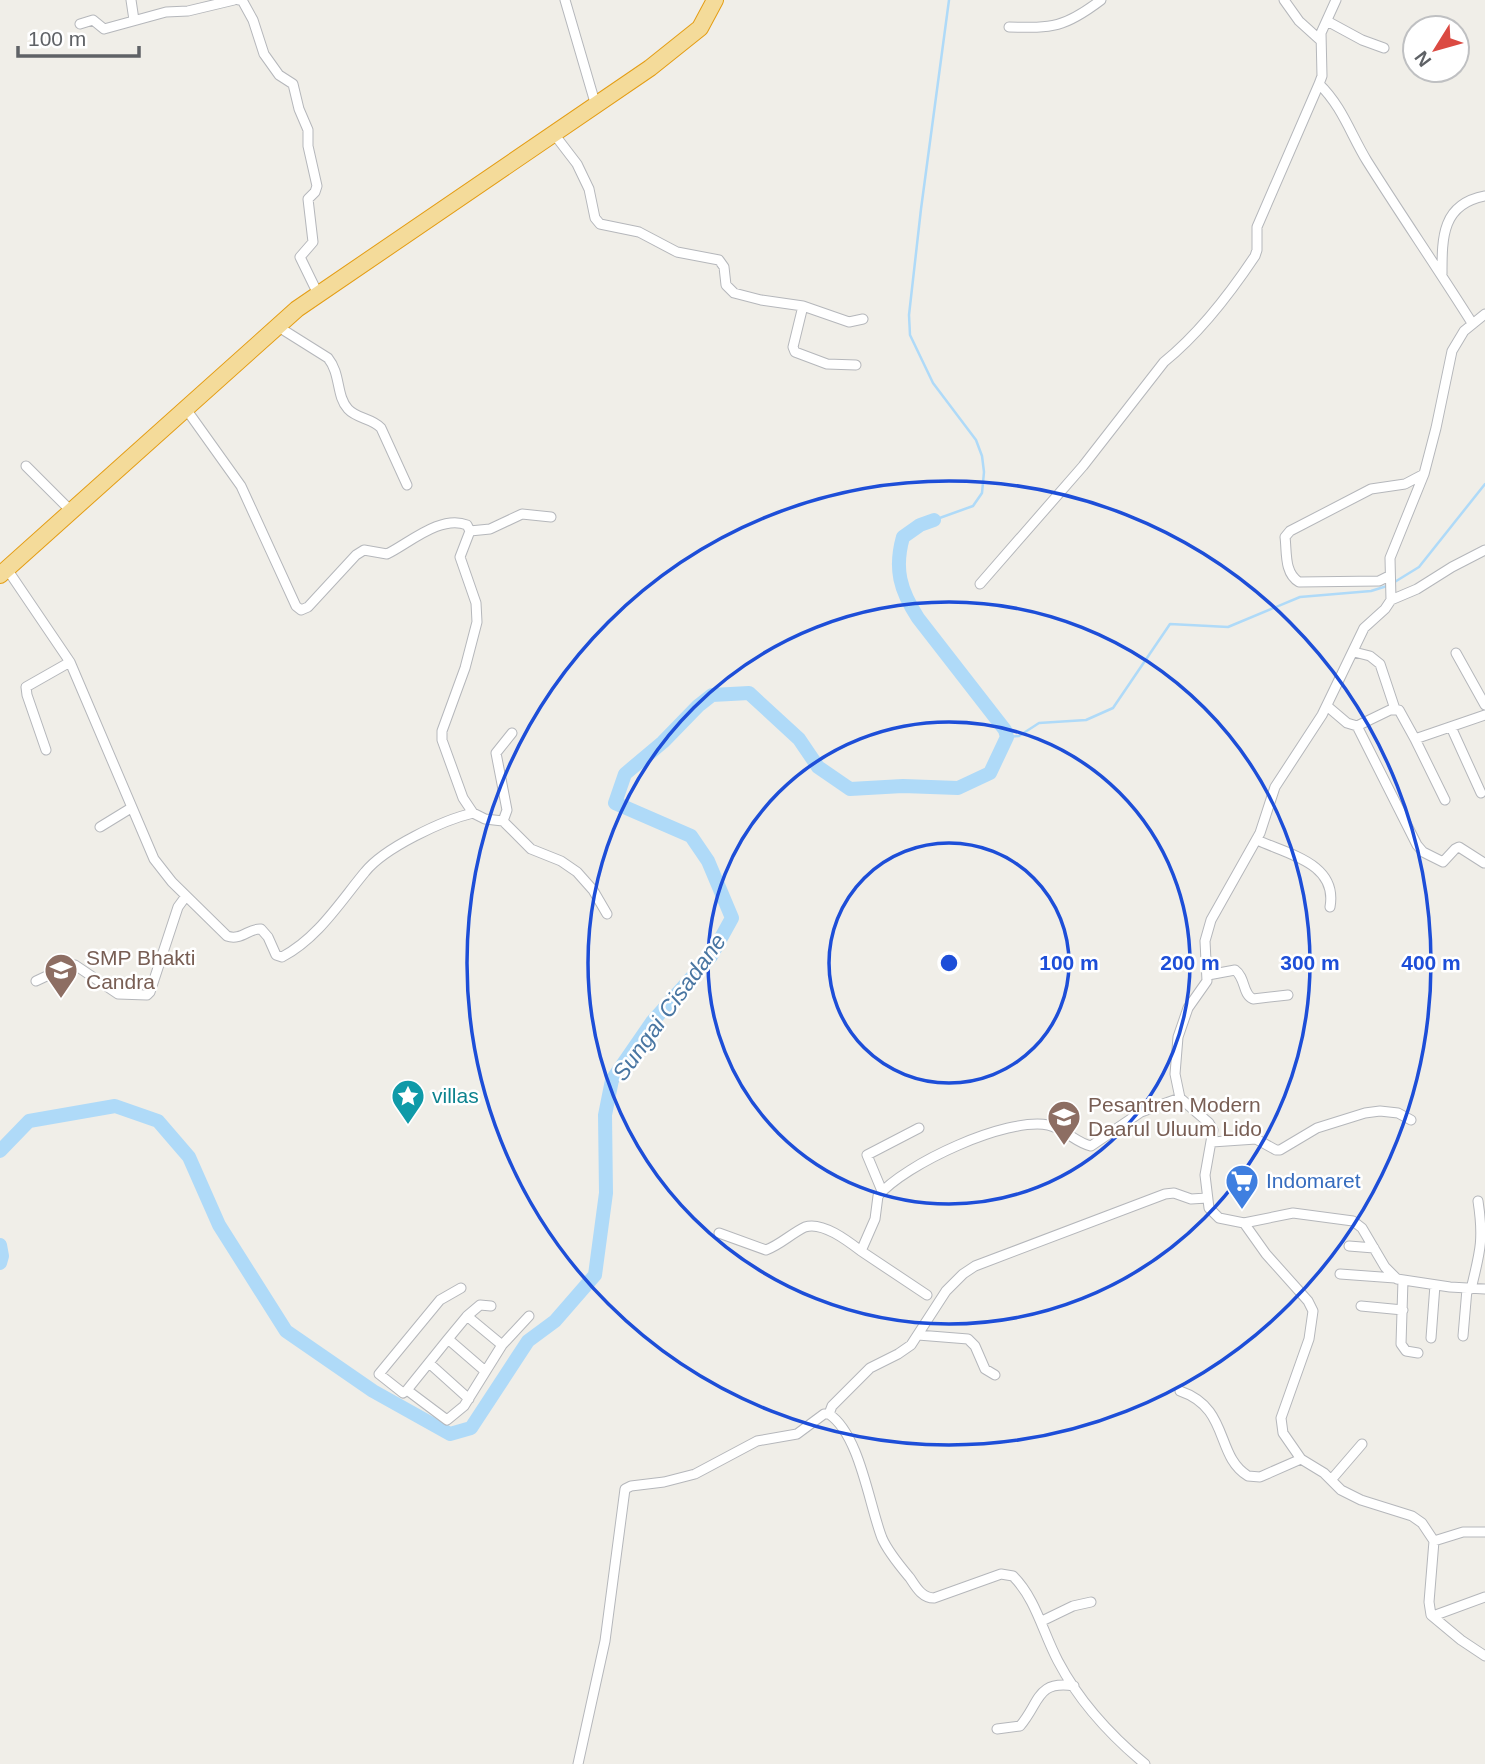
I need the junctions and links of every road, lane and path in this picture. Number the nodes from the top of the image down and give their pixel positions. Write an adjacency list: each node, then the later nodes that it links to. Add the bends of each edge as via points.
1 (131, 0): 9 (street)
2 (237, 0): 9 (street); 10 (street)
3 (249, 0): 10 (street)
4 (565, 0): 17 (street)
5 (715, 0): 17 (highway, via 706,20 690,37)
6 (1101, 0): 13 (street, via 1060,26)
7 (1284, 0): 14 (street)
8 (1336, 0): 11 (street)
9 (134, 20): 12 (street, via 104,29 93,20)
10 (253, 20): 21 (street, via 264,54 292,84 308,130 317,186 308,199 313,242 300,257)
11 (1327, 21): 14 (street); 15 (street)
12 (80, 24)
13 (1009, 27)
14 (1320, 40): 16 (street)
15 (1384, 48)
16 (1319, 84): 20 (street, via 1339,108); 38 (street, via 1257,227 1257,250 1233,290 1180,351 1164,362 1083,466)
17 (596, 106): 18 (highway)
18 (554, 134): 21 (highway); 22 (street, via 578,164 600,224 639,232 677,252 719,260 726,285 734,293)
19 (1485, 196): 20 (street, via 1472,198 1450,215 1442,238)
20 (1442, 275): 25 (street)
21 (318, 294): 26 (highway)
22 (803, 306): 24 (street, via 843,321); 27 (street, via 795,352 827,364)
23 (1485, 314): 25 (street)
24 (863, 319)
25 (1472, 323): 30 (street, via 1452,351)
26 (277, 326): 28 (highway); 31 (street, via 328,358 346,408 381,428)
27 (856, 365)
28 (186, 409): 32 (highway); 34 (street, via 241,486 301,610 364,550 387,554 418,535 451,524 464,523)
29 (26, 466): 32 (street)
30 (1424, 474): 37 (street, via 1390,558); 37 (street, via 1405,484 1371,489 1285,537 1289,570 1299,582)
31 (407, 485)
32 (70, 510): 36 (highway)
33 (551, 517): 34 (street, via 522,514 490,529)
34 (470, 531): 55 (street, via 460,557 476,603 477,622 442,740)
35 (1485, 550): 39 (street, via 1417,589)
36 (3, 572): 42 (street)
37 (1390, 577): 39 (street)
38 (981, 584)
39 (1392, 597): 40 (street, via 1364,628)
40 (1354, 652): 44 (street); 45 (street, via 1380,664)
41 (1456, 653): 43 (street)
42 (70, 662): 51 (street, via 26,687); 54 (street)
43 (1485, 705)
44 (1327, 706): 47 (street); 58 (street, via 1278,781)
45 (1395, 709): 47 (street); 50 (street, via 1402,713)
46 (1485, 715): 48 (street)
47 (1357, 726): 59 (street, via 1420,849 1443,862 1459,847)
48 (1451, 727): 50 (street); 52 (street)
49 (512, 733): 56 (street, via 496,753 507,810)
50 (1415, 739): 53 (street)
51 (46, 750)
52 (1480, 793)
53 (1445, 800)
54 (131, 808): 57 (street); 60 (street, via 154,859)
55 (473, 813): 56 (street); 60 (street, via 436,825 378,859 330,917 282,957 276,955 261,929 237,938 227,936)
56 (503, 821): 62 (street, via 531,849 577,872)
57 (100, 827)
58 (1257, 840): 61 (street, via 1306,859 1318,869 1330,890); 63 (street, via 1211,920 1204,952)
59 (1484, 863)
60 (186, 896): 64 (street, via 178,907 149,994 115,993 75,965)
61 (1330, 908)
62 (607, 914)
63 (1208, 975): 65 (street, via 1235,970 1253,999); 66 (street, via 1205,987 1188,1008 1178,1037 1175,1069)
64 (36, 981)
65 (1288, 995)
66 (1180, 1098): 69 (street, via 1211,1126); 70 (street, via 1141,1112 1091,1146 1051,1126 1016,1126 942,1152)
67 (1411, 1120): 69 (street, via 1398,1113 1365,1113 1317,1128 1280,1150 1256,1139)
68 (919, 1128): 70 (street, via 867,1155)
69 (1212, 1142): 71 (street, via 1206,1166)
70 (882, 1191): 77 (street)
71 (1207, 1198): 73 (street, via 1219,1218); 90 (street, via 1164,1194 975,1266 946,1291)
72 (1478, 1201): 82 (street, via 1483,1234)
73 (1244, 1223): 76 (street, via 1285,1214 1347,1219 1359,1224); 104 (street, via 1313,1311 1309,1339 1280,1422)
74 (719, 1233): 77 (street, via 766,1250 805,1228 819,1227)
75 (1349, 1246): 76 (street)
76 (1374, 1248): 79 (street, via 1388,1272)
77 (861, 1251): 84 (street)
78 (1339, 1273): 79 (street)
79 (1400, 1280): 80 (street); 87 (street)
80 (1436, 1285): 82 (street); 92 (street)
81 (461, 1288): 99 (street, via 440,1300 379,1374 403,1393)
82 (1469, 1289): 83 (street); 91 (street)
83 (1485, 1289)
84 (927, 1295)
85 (491, 1306): 88 (street, via 480,1305)
86 (1361, 1306): 87 (street)
87 (1403, 1310): 95 (street, via 1402,1346 1406,1352)
88 (467, 1316): 93 (street); 94 (street)
89 (529, 1316): 94 (street)
90 (918, 1335): 98 (street, via 968,1339 985,1369); 102 (street, via 903,1351 867,1371)
91 (1463, 1336)
92 (1431, 1338)
93 (448, 1339): 96 (street); 97 (street)
94 (502, 1345): 97 (street)
95 (1418, 1353)
96 (429, 1363): 99 (street); 101 (street)
97 (485, 1371): 101 (street)
98 (995, 1374)
99 (407, 1390): 101 (street, via 447,1420)
100 (1180, 1391): 104 (street, via 1206,1408 1232,1461 1248,1476 1260,1477)
101 (469, 1399)
102 (829, 1413): 111 (street, via 850,1442 869,1487 883,1541 925,1597 1007,1573 1018,1581); 115 (street, via 797,1434 748,1444 695,1475 625,1489 605,1641)
103 (1363, 1444): 105 (street)
104 (1301, 1459): 105 (street)
105 (1331, 1480): 107 (street, via 1357,1499 1418,1518)
106 (1485, 1532): 107 (street, via 1463,1532)
107 (1434, 1541): 110 (street, via 1429,1602)
108 (1485, 1597): 110 (street)
109 (1091, 1602): 111 (street, via 1073,1605)
110 (1433, 1616): 112 (street)
111 (1042, 1621): 113 (street, via 1056,1658)
112 (1485, 1656)
113 (1074, 1686): 114 (street, via 1049,1687 1041,1692 1022,1724); 116 (street, via 1101,1722)
114 (997, 1729)
115 (578, 1764)
116 (1144, 1764)

